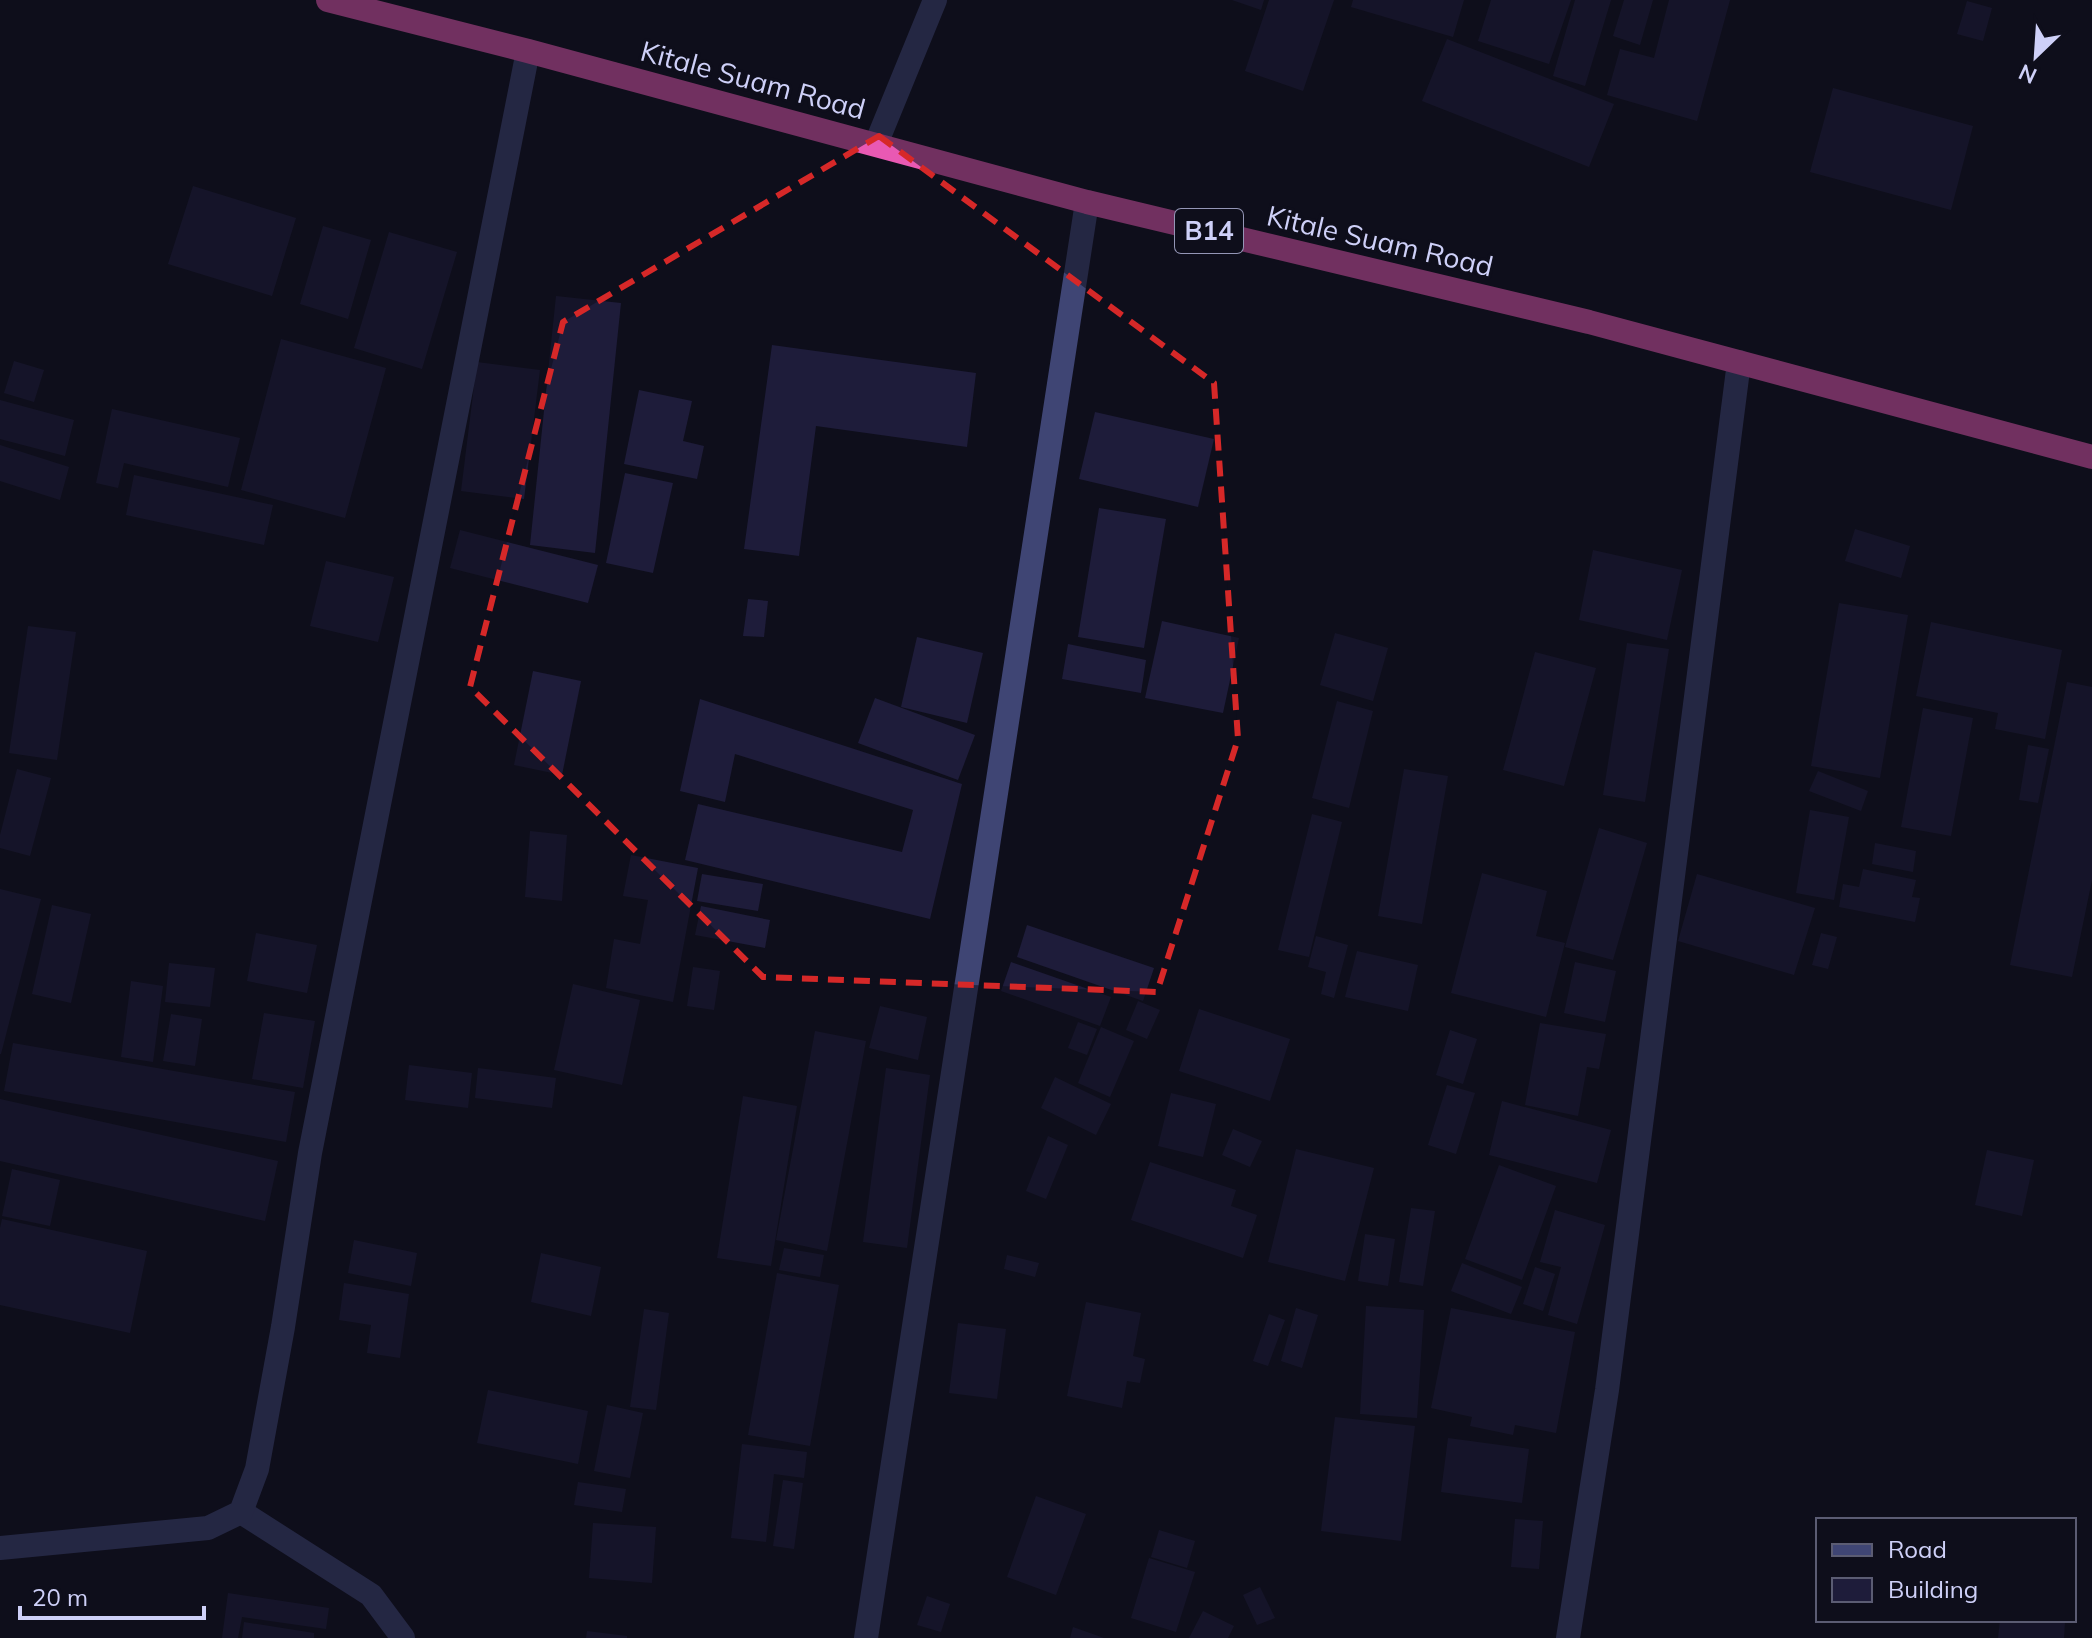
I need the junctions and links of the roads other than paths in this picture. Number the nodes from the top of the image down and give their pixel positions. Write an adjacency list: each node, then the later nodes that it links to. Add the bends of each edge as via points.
1 (328, 0): 3 (highway, Kitale Suam Road / B14)
2 (935, 0): 4 (street)
3 (528, 51): 4 (highway, Kitale Suam Road / B14); 8 (street, via 310,1153 257,1469)
4 (876, 144): 5 (highway, Kitale Suam Road / B14)
5 (1087, 202): 6 (highway, Kitale Suam Road / B14); 11 (street)
6 (1739, 362): 7 (highway, Kitale Suam Road / B14); 12 (street, via 1607,1390)
7 (2092, 457)
8 (241, 1512): 9 (street, via 208,1528); 10 (street, via 371,1595)
9 (0, 1548)
10 (403, 1638)
11 (866, 1638)
12 (1568, 1638)

